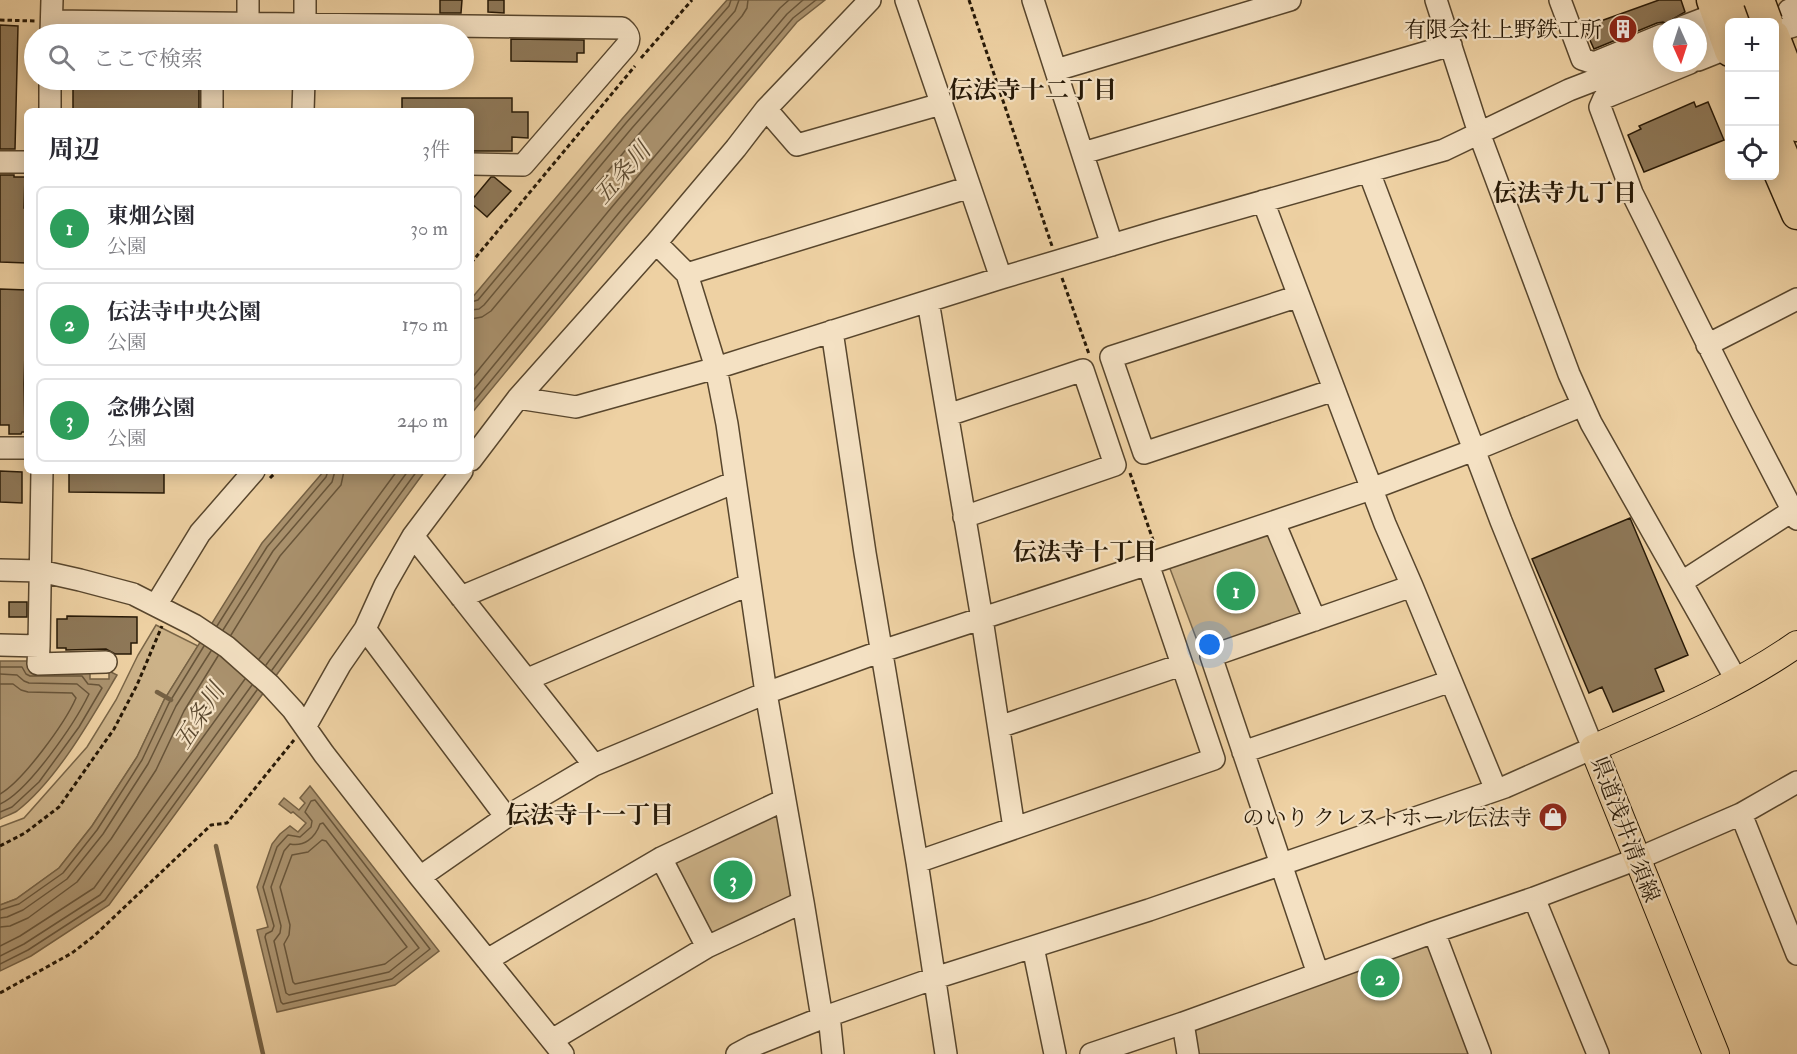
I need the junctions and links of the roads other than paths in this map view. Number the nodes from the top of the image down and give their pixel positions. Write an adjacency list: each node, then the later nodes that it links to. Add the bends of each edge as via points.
1 (248, 0): 11 (street)
2 (305, 0): 16 (street)
3 (870, 0): 36 (street)
4 (906, 0): 31 (street)
5 (1033, 0): 24 (street)
6 (1290, 0): 24 (street)
7 (1436, 0): 19 (street)
8 (1560, 0): 18 (street, via 1582,59 1594,63)
9 (52, 18): 13 (street)
10 (1722, 21): 12 (street); 20 (street)
11 (248, 22): 14 (street); 15 (street)
12 (1707, 23)
13 (105, 24)
14 (236, 24)
15 (264, 24)
16 (305, 24)
17 (474, 28): 45 (street, via 622,28 630,39 523,165)
18 (1653, 39)
19 (1451, 45): 39 (street); 41 (street)
20 (1707, 45)
21 (1779, 47): 30 (highway)
22 (1653, 57): 39 (street, via 1569,90)
23 (1779, 58): 32 (highway)
24 (1056, 70): 41 (street)
25 (1668, 72): 60 (street, via 1604,98 1600,107 1632,193)
26 (50, 90): 33 (street)
27 (212, 90): 34 (street)
28 (304, 90): 35 (street)
29 (1779, 96): 38 (highway)
30 (1797, 96)
31 (941, 104): 36 (street, via 797,145); 48 (street)
32 (1797, 105)
33 (50, 108)
34 (212, 108)
35 (303, 108)
36 (766, 109): 52 (street)
37 (1779, 123): 42 (highway)
38 (1797, 126)
39 (1479, 133): 46 (street, via 1444,150); 64 (street)
40 (1779, 146): 49 (highway)
41 (1083, 153): 53 (street)
42 (1797, 158)
43 (0, 162): 44 (street)
44 (24, 162)
45 (474, 165)
46 (1369, 171): 50 (street); 68 (street)
47 (1779, 173): 51 (highway)
48 (970, 187): 54 (street); 55 (street)
49 (1797, 188)
50 (1263, 201): 53 (street); 56 (street)
51 (1797, 214)
52 (656, 243): 54 (street); 63 (street)
53 (1112, 245): 55 (street)
54 (687, 274): 61 (street)
55 (1001, 278): 58 (street)
56 (1299, 297): 62 (street); 62 (street, via 1111,357 1144,453)
57 (1797, 299): 60 (street)
58 (928, 301): 59 (street); 65 (street)
59 (832, 331): 61 (street); 93 (street)
60 (1707, 345): 75 (street)
61 (716, 368): 63 (street, via 576,407); 73 (street)
62 (1334, 390): 74 (street)
63 (518, 398): 69 (street)
64 (1583, 405): 68 (street); 82 (street)
65 (948, 415): 76 (street); 76 (street, via 1083,370 1115,465)
66 (0, 448): 67 (street)
67 (24, 448)
68 (1474, 450): 74 (street); 102 (street)
69 (474, 456)
70 (42, 474): 81 (street)
71 (460, 474): 78 (street)
72 (262, 475): 86 (street, via 200,533)
73 (735, 482): 83 (street); 85 (street)
74 (1371, 489): 77 (street); 84 (street)
75 (1795, 515): 82 (street)
76 (964, 517): 87 (street)
77 (1274, 522): 79 (street); 88 (street)
78 (413, 536): 85 (street); 89 (street)
79 (1154, 562): 87 (street); 95 (street)
80 (0, 570): 81 (street)
81 (40, 571): 86 (street, via 133,594); 92 (street)
82 (1682, 582): 98 (street)
83 (750, 584): 96 (street); 99 (street)
84 (1412, 586): 88 (street); 97 (street)
85 (461, 597): 96 (street)
86 (167, 610): 100 (street, via 227,647 270,685)
87 (982, 620): 93 (street); 101 (street)
88 (1315, 620): 103 (street, via 1211,656)
89 (364, 629): 100 (street); 109 (street)
90 (1797, 644): 98 (main road, 県道浅井清須線)
91 (0, 645): 92 (street)
92 (39, 646): 94 (street, via 38,664)
93 (882, 651): 99 (street); 113 (street)
94 (106, 662)
95 (1181, 665): 101 (street); 110 (street, via 1214,759)
96 (528, 679): 104 (street)
97 (1451, 681): 103 (street); 106 (street)
98 (1737, 681): 102 (main road, 県道浅井清須線)
99 (766, 693): 104 (street); 107 (street)
100 (299, 719): 115 (street)
101 (999, 727): 110 (street)
102 (1593, 748): 106 (street); 112 (main road, 県道浅井清須線)
103 (1242, 752): 114 (street)
104 (594, 765): 109 (street)
105 (1797, 782): 108 (street)
106 (1496, 790): 114 (street)
107 (784, 800): 111 (street); 117 (street)
108 (1741, 814): 112 (street); 121 (street)
109 (506, 817): 115 (street)
110 (1014, 828): 113 (street)
111 (661, 858): 119 (street); 122 (street)
112 (1637, 859): 116 (street); 136 (main road, 県道浅井清須線)
113 (917, 862): 124 (street)
114 (1281, 864): 120 (street); 123 (street)
115 (420, 877): 122 (street)
116 (1534, 898): 118 (street); 135 (street)
117 (803, 902): 119 (street); 125 (street)
118 (1434, 932): 123 (street); 134 (street)
119 (707, 947): 127 (street)
120 (1033, 947): 124 (street); 131 (street)
121 (1797, 954)
122 (487, 960): 127 (street)
123 (1318, 974): 126 (street)
124 (934, 978): 125 (street); 130 (street)
125 (826, 1016): 128 (street); 129 (street)
126 (1183, 1023): 132 (street); 133 (street)
127 (557, 1047)
128 (737, 1054)
129 (833, 1054)
130 (946, 1054)
131 (1055, 1054)
132 (1091, 1054)
133 (1188, 1054)
134 (1480, 1054)
135 (1598, 1054)
136 (1716, 1054)

